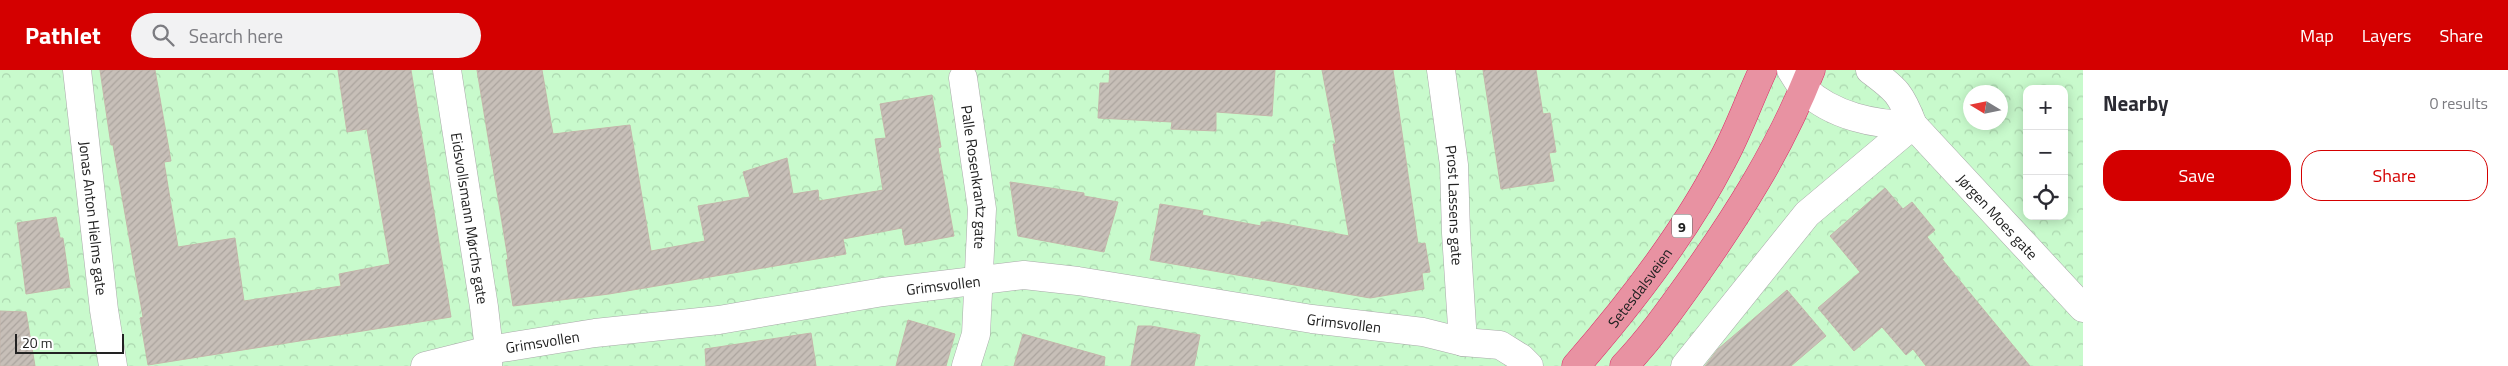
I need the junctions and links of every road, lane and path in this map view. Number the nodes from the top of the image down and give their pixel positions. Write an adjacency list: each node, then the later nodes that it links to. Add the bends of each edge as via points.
1 (77, 70): 13 (street, Jonas Anton Hielms gate)
2 (447, 70): 12 (street, Eidsvollsmann Mørchs gate)
3 (1441, 70): 11 (street, Prost Lassens gate, via 1454,165)
4 (1763, 70): 18 (highway, Setesdalsveien / 9, via 1723,160 1704,192 1636,293)
5 (1870, 70): 8 (street, Jørgen Moes gate, via 1904,100)
6 (1802, 76): 8 (street, via 1832,109 1889,125); 19 (highway, via 1776,147 1745,200 1673,306)
7 (963, 78): 9 (street, Palle Rosenkrantz gate, via 982,209)
8 (1913, 125): 10 (street, Jørgen Moes gate); 20 (street, via 1807,214)
9 (979, 281): 11 (street, Grimsvollen, via 1024,275 1078,281 1312,319 1423,332); 12 (street, Grimsvollen, via 883,292 728,319 595,333); 15 (street, Palle Rosenkrantz gate, via 976,334)
10 (2083, 308)
11 (1463, 342): 16 (street); 17 (street, Grimsvollen, via 1500,345)
12 (488, 358): 14 (street, Grimsvollen)
13 (113, 366)
14 (425, 366)
15 (966, 366)
16 (1481, 366)
17 (1528, 366)
18 (1576, 366)
19 (1624, 366)
20 (1685, 366)

